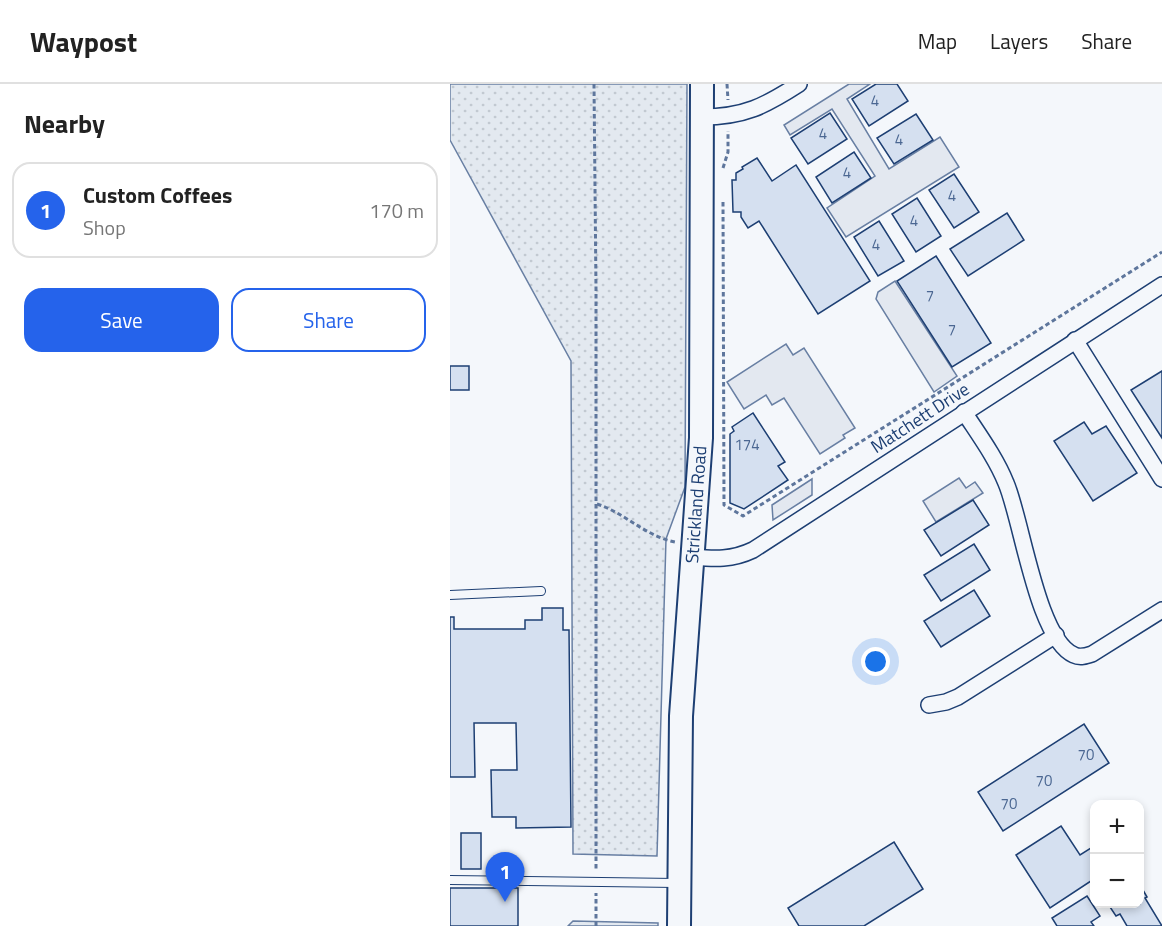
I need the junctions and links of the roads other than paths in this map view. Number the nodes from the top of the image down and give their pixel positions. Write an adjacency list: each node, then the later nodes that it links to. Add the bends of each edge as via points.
1 (702, 84): 3 (street, Strickland Road)
2 (799, 84): 3 (street, via 758,108 728,117)
3 (702, 117): 8 (street, Strickland Road, via 702,398)
4 (1162, 285): 5 (street, Matchett Drive)
5 (1076, 340): 6 (street, Matchett Drive); 7 (street)
6 (964, 412): 8 (street, Matchett Drive, via 753,550 728,559); 12 (street, via 1006,482 1032,580)
7 (1162, 479)
8 (693, 552): 15 (street, Strickland Road, via 680,733)
9 (541, 591): 10 (lane)
10 (450, 595)
11 (1162, 610): 12 (street, via 1082,657 1066,650)
12 (1056, 635): 13 (street, via 958,697)
13 (929, 705)
14 (450, 880): 15 (lane)
15 (679, 883): 16 (street, Strickland Road)
16 (679, 926)

